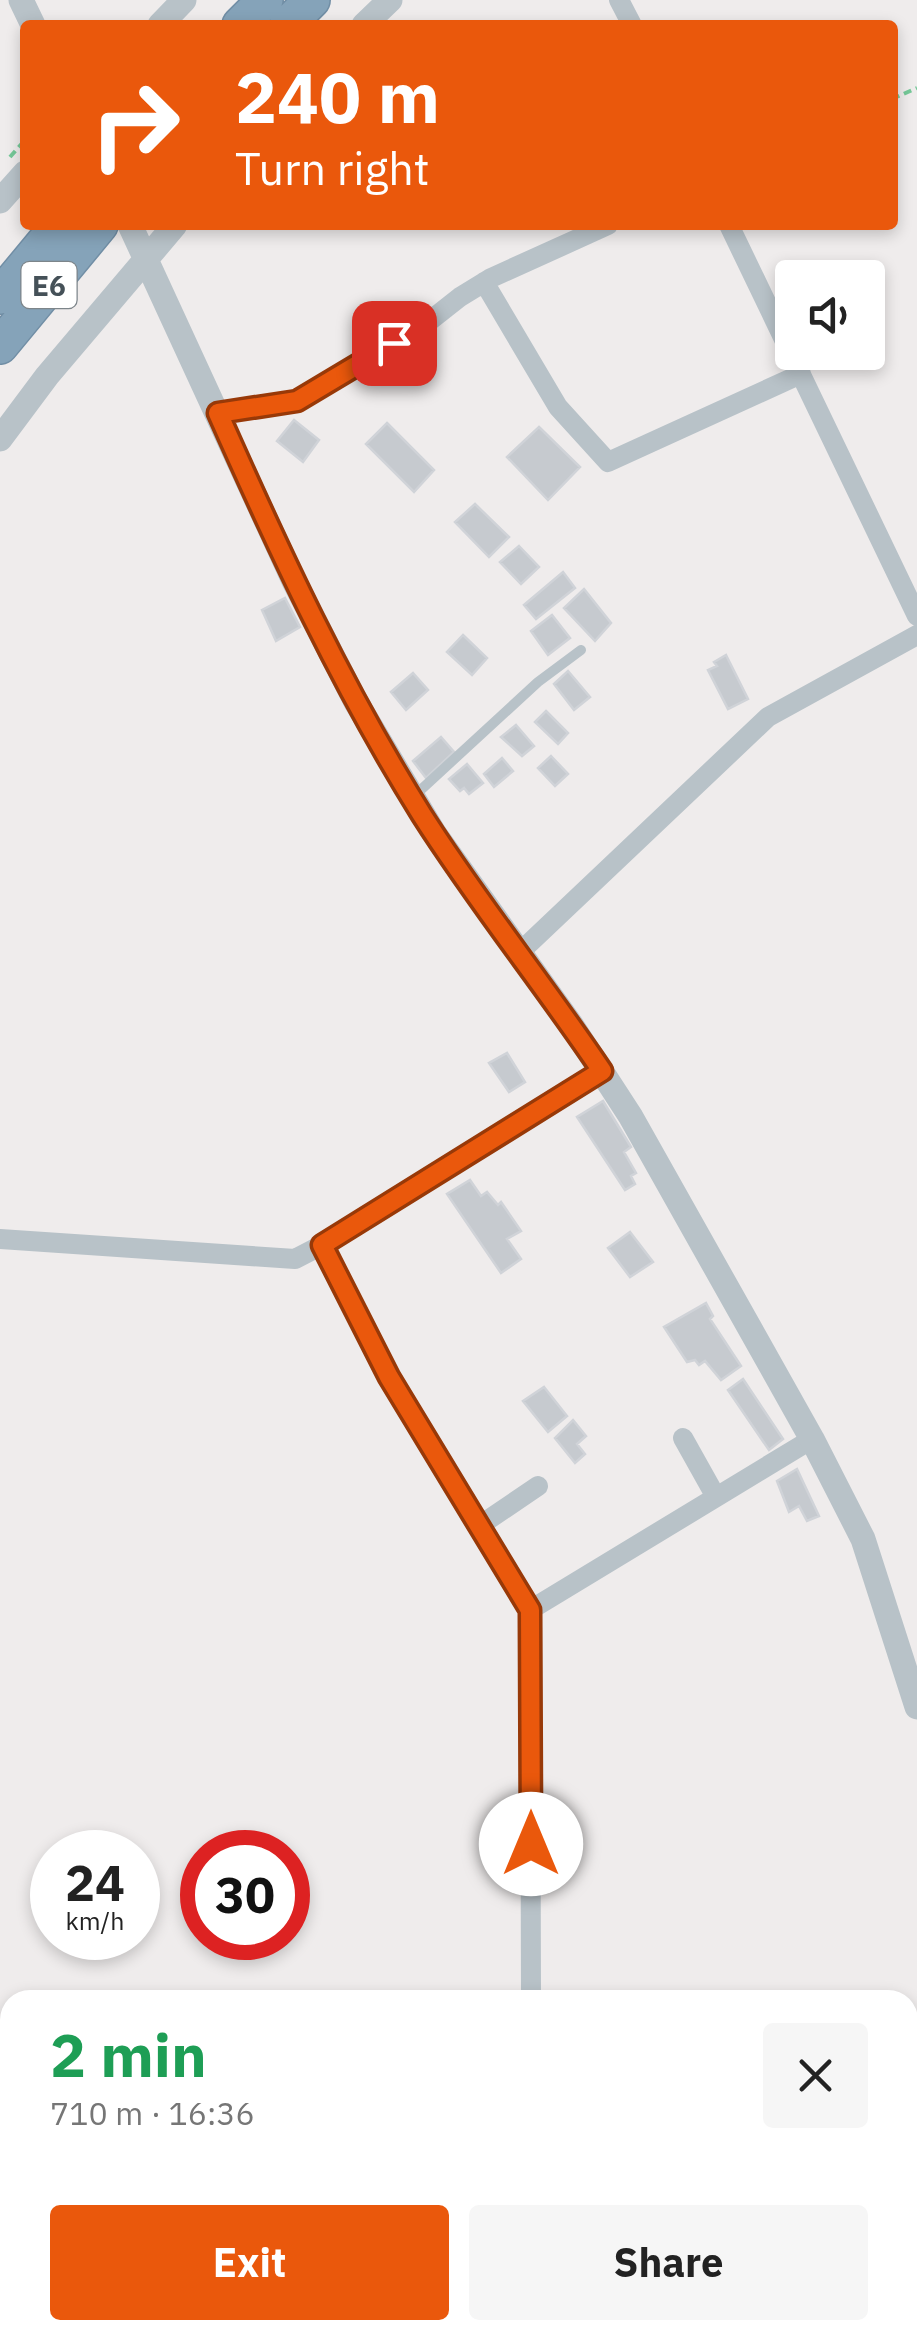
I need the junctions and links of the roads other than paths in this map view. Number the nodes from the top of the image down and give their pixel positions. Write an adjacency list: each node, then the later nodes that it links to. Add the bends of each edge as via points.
1 (184, 0): 5 (street)
2 (265, 0): 6 (highway)
3 (312, 0): 7 (highway)
4 (390, 0): 8 (street)
5 (165, 20)
6 (245, 20)
7 (292, 20)
8 (369, 20)
9 (20, 178): 10 (street)
10 (0, 201)
11 (54, 230): 19 (highway, E6)
12 (96, 230): 20 (highway, E6)
13 (133, 230): 17 (street)
14 (169, 230): 17 (street)
15 (597, 230): 18 (street)
16 (731, 230): 21 (street)
17 (146, 256): 22 (street); 23 (street)
18 (484, 282): 21 (street, via 558,407 608,462); 22 (street, via 297,401)
19 (0, 296)
20 (0, 346)
21 (801, 374): 24 (street)
22 (218, 413): 27 (street, via 322,640)
23 (0, 439)
24 (917, 616)
25 (917, 635): 28 (street, via 768,717)
26 (581, 650): 27 (lane)
27 (412, 798): 28 (street)
28 (519, 954): 29 (street)
29 (602, 1071): 31 (street); 33 (street)
30 (0, 1239): 31 (street, via 295,1259)
31 (322, 1245): 36 (street, via 389,1377)
32 (682, 1438): 35 (street)
33 (812, 1439): 35 (street); 38 (street, via 864,1540)
34 (538, 1486): 36 (street)
35 (716, 1497): 37 (street)
36 (479, 1526): 37 (street)
37 (530, 1610): 39 (street)
38 (917, 1707)
39 (531, 1990)

